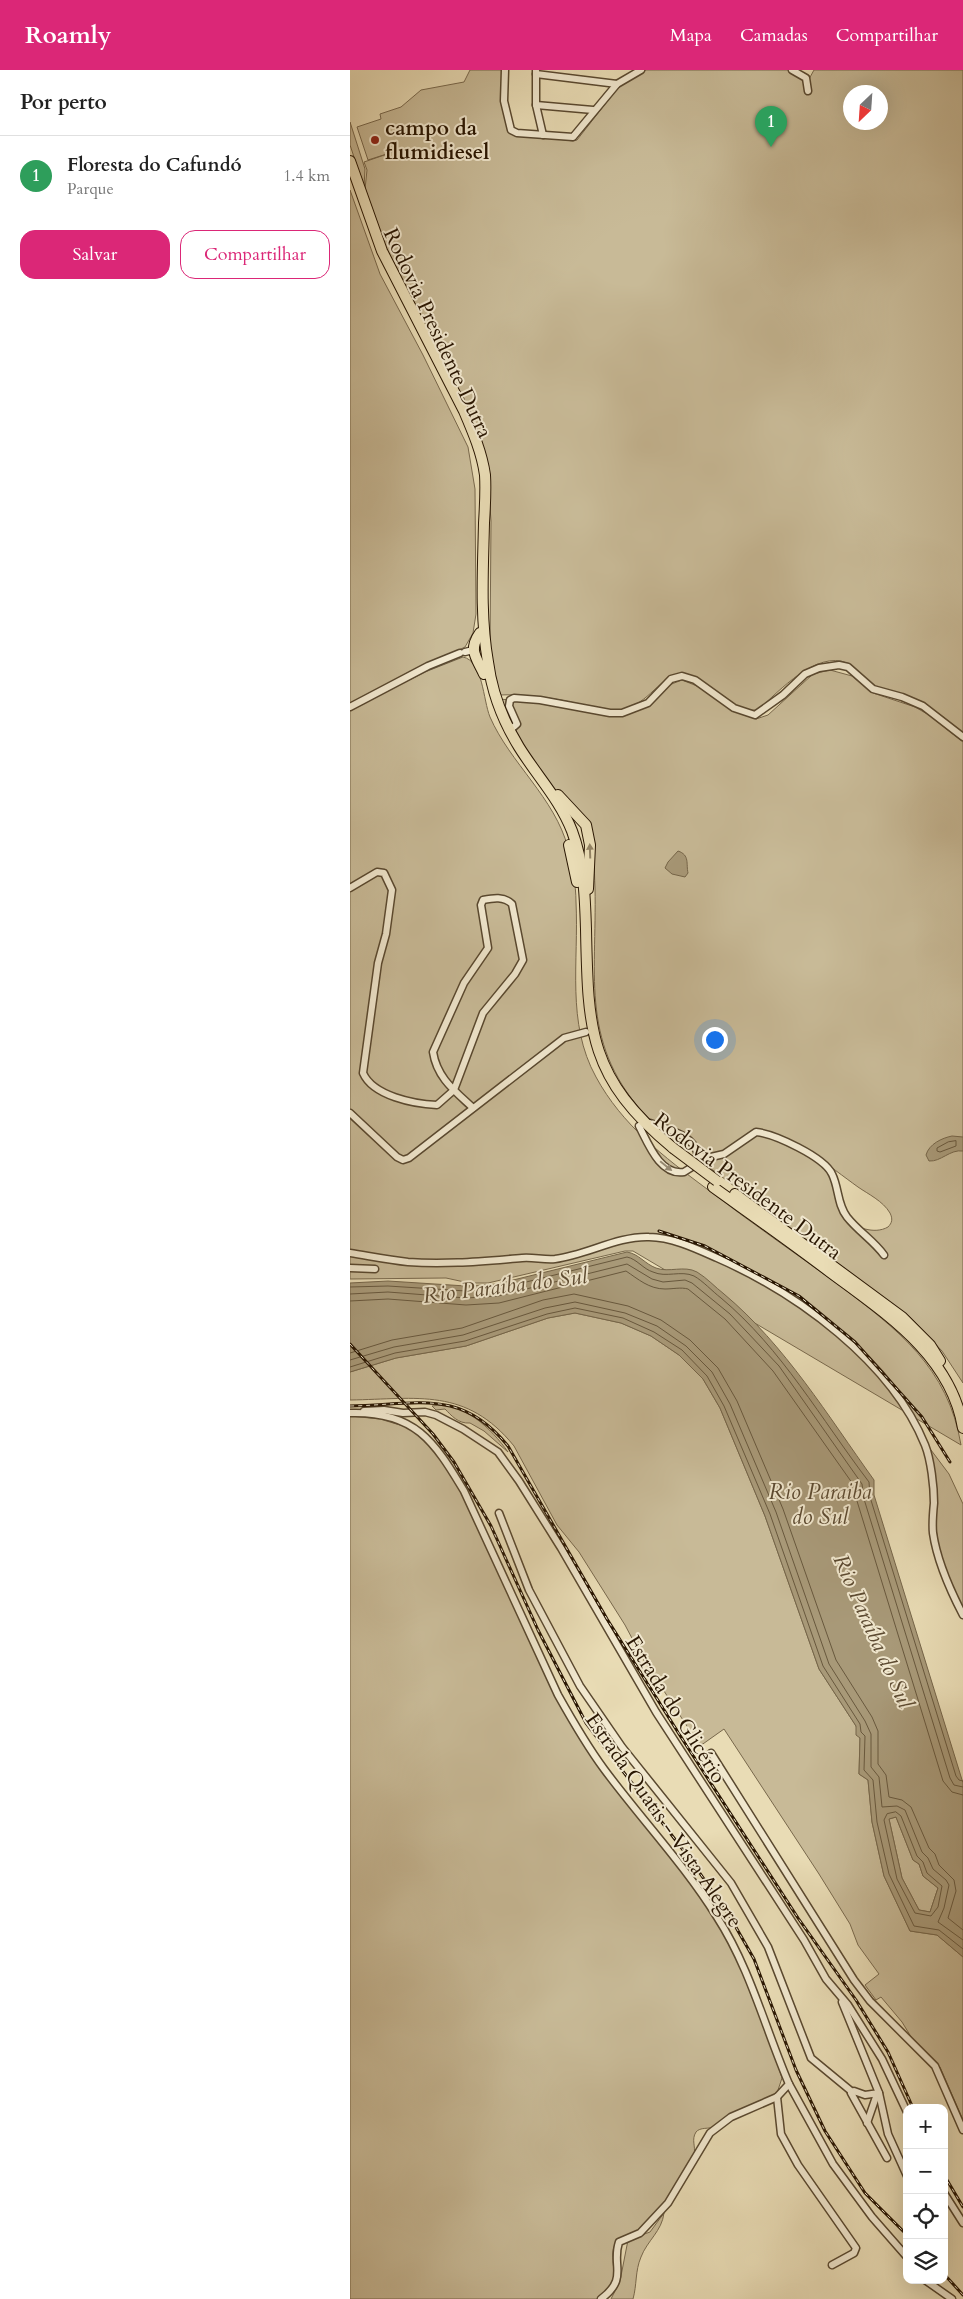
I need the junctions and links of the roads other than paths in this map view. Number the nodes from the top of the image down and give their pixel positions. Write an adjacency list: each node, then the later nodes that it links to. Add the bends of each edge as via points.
1 (505, 70): 10 (street, via 504,101 511,130)
2 (641, 70): 5 (street)
3 (792, 70): 7 (street, via 806,78)
4 (536, 72): 6 (street); 8 (street)
5 (632, 72): 6 (street)
6 (617, 84): 9 (street)
7 (808, 91)
8 (536, 105): 9 (street); 10 (street)
9 (593, 110): 10 (street, via 573,137)
10 (543, 135)
11 (350, 161): 17 (highway, Rodovia Presidente Dutra, via 382,251 476,438 485,488 484,633 492,684)
12 (350, 178): 13 (highway, Rodovia Presidente Dutra, via 382,265 447,390 474,453 480,491)
13 (480, 633): 14 (highway); 15 (highway, Rodovia Presidente Dutra)
14 (466, 652): 15 (highway); 16 (street, via 428,666)
15 (484, 674): 22 (highway, Rodovia Presidente Dutra, via 500,725 558,815 572,853)
16 (350, 707)
17 (509, 731): 18 (street, via 517,724 509,706 514,698 610,713 622,712 648,703 672,679 682,676 696,680 734,708 755,715 805,674 839,664 848,667 873,689 923,706); 19 (highway, Rodovia Presidente Dutra)
18 (963, 737)
19 (538, 774): 21 (highway, Rodovia Presidente Dutra, via 563,811 571,830 581,862); 21 (highway, one-way to 19, via 590,872 586,825)
20 (350, 888): 23 (street, via 377,872 384,873 392,890 363,1073 367,1082 402,1100 418,1104 437,1105)
21 (585, 912): 26 (highway, Rodovia Presidente Dutra, via 588,1006 592,1031 607,1074)
22 (586, 1032): 24 (street, via 564,1038); 26 (highway, Rodovia Presidente Dutra, via 607,1085)
23 (454, 1090): 23 (street, via 442,1080 432,1052 464,983 488,948 481,905 483,900 508,900 512,904 523,960 483,1012); 24 (street)
24 (473, 1108): 25 (street, via 403,1160)
25 (350, 1113)
26 (640, 1123): 27 (street, via 689,1140); 27 (street, one-way to 27, via 659,1161 670,1170 687,1171); 28 (highway, Rodovia Presidente Dutra)
27 (698, 1156): 30 (street, via 724,1154 756,1132 812,1156 830,1171 839,1202 848,1218)
28 (715, 1184): 33 (highway, Rodovia Presidente Dutra, via 909,1323 930,1345 952,1379); 36 (highway, Rodovia Presidente Dutra, via 911,1335 944,1379)
29 (350, 1253): 38 (street, via 409,1262 555,1259 651,1237 703,1252 778,1288 839,1334 874,1369 903,1405 928,1454 934,1493 933,1532 940,1561)
30 (884, 1255)
31 (350, 1268): 32 (street)
32 (375, 1269)
33 (963, 1409)
34 (350, 1413): 35 (street, Estrada Quatis - Vista Alegre)
35 (358, 1413): 41 (street, Estrada do Glicério, via 372,1410 425,1412 449,1421 498,1452 532,1500 656,1712); 42 (street, Estrada Quatis - Vista Alegre, via 388,1418 417,1429 430,1440 446,1462 464,1491 479,1529 574,1724 604,1769 686,1872 718,1918 748,1979)
36 (963, 1428)
37 (499, 1513): 43 (street, via 529,1590 580,1686 622,1747 731,1883 768,1947 810,2058)
38 (961, 1609): 39 (street)
39 (963, 1616)
40 (711, 1753): 48 (street, via 854,1980 870,2001 935,2066)
41 (838, 1994): 44 (street); 46 (street, Estrada do Glicério, via 882,2059)
42 (789, 2084): 45 (street); 53 (street, Estrada Quatis - Vista Alegre, via 833,2164 872,2217)
43 (851, 2092): 44 (street); 47 (street)
44 (878, 2093): 47 (street); 50 (street, via 888,2134)
45 (777, 2097): 54 (street, via 781,2134 798,2165 856,2248 854,2253); 56 (street, via 731,2117 710,2132 668,2204 640,2233 619,2242 616,2280 612,2290)
46 (903, 2104)
47 (867, 2123): 49 (street)
48 (963, 2130)
49 (887, 2158)
50 (903, 2167)
51 (945, 2194): 52 (street)
52 (963, 2223)
53 (903, 2252)
54 (832, 2265)
55 (931, 2284): 57 (street)
56 (602, 2299)
57 (952, 2299)

